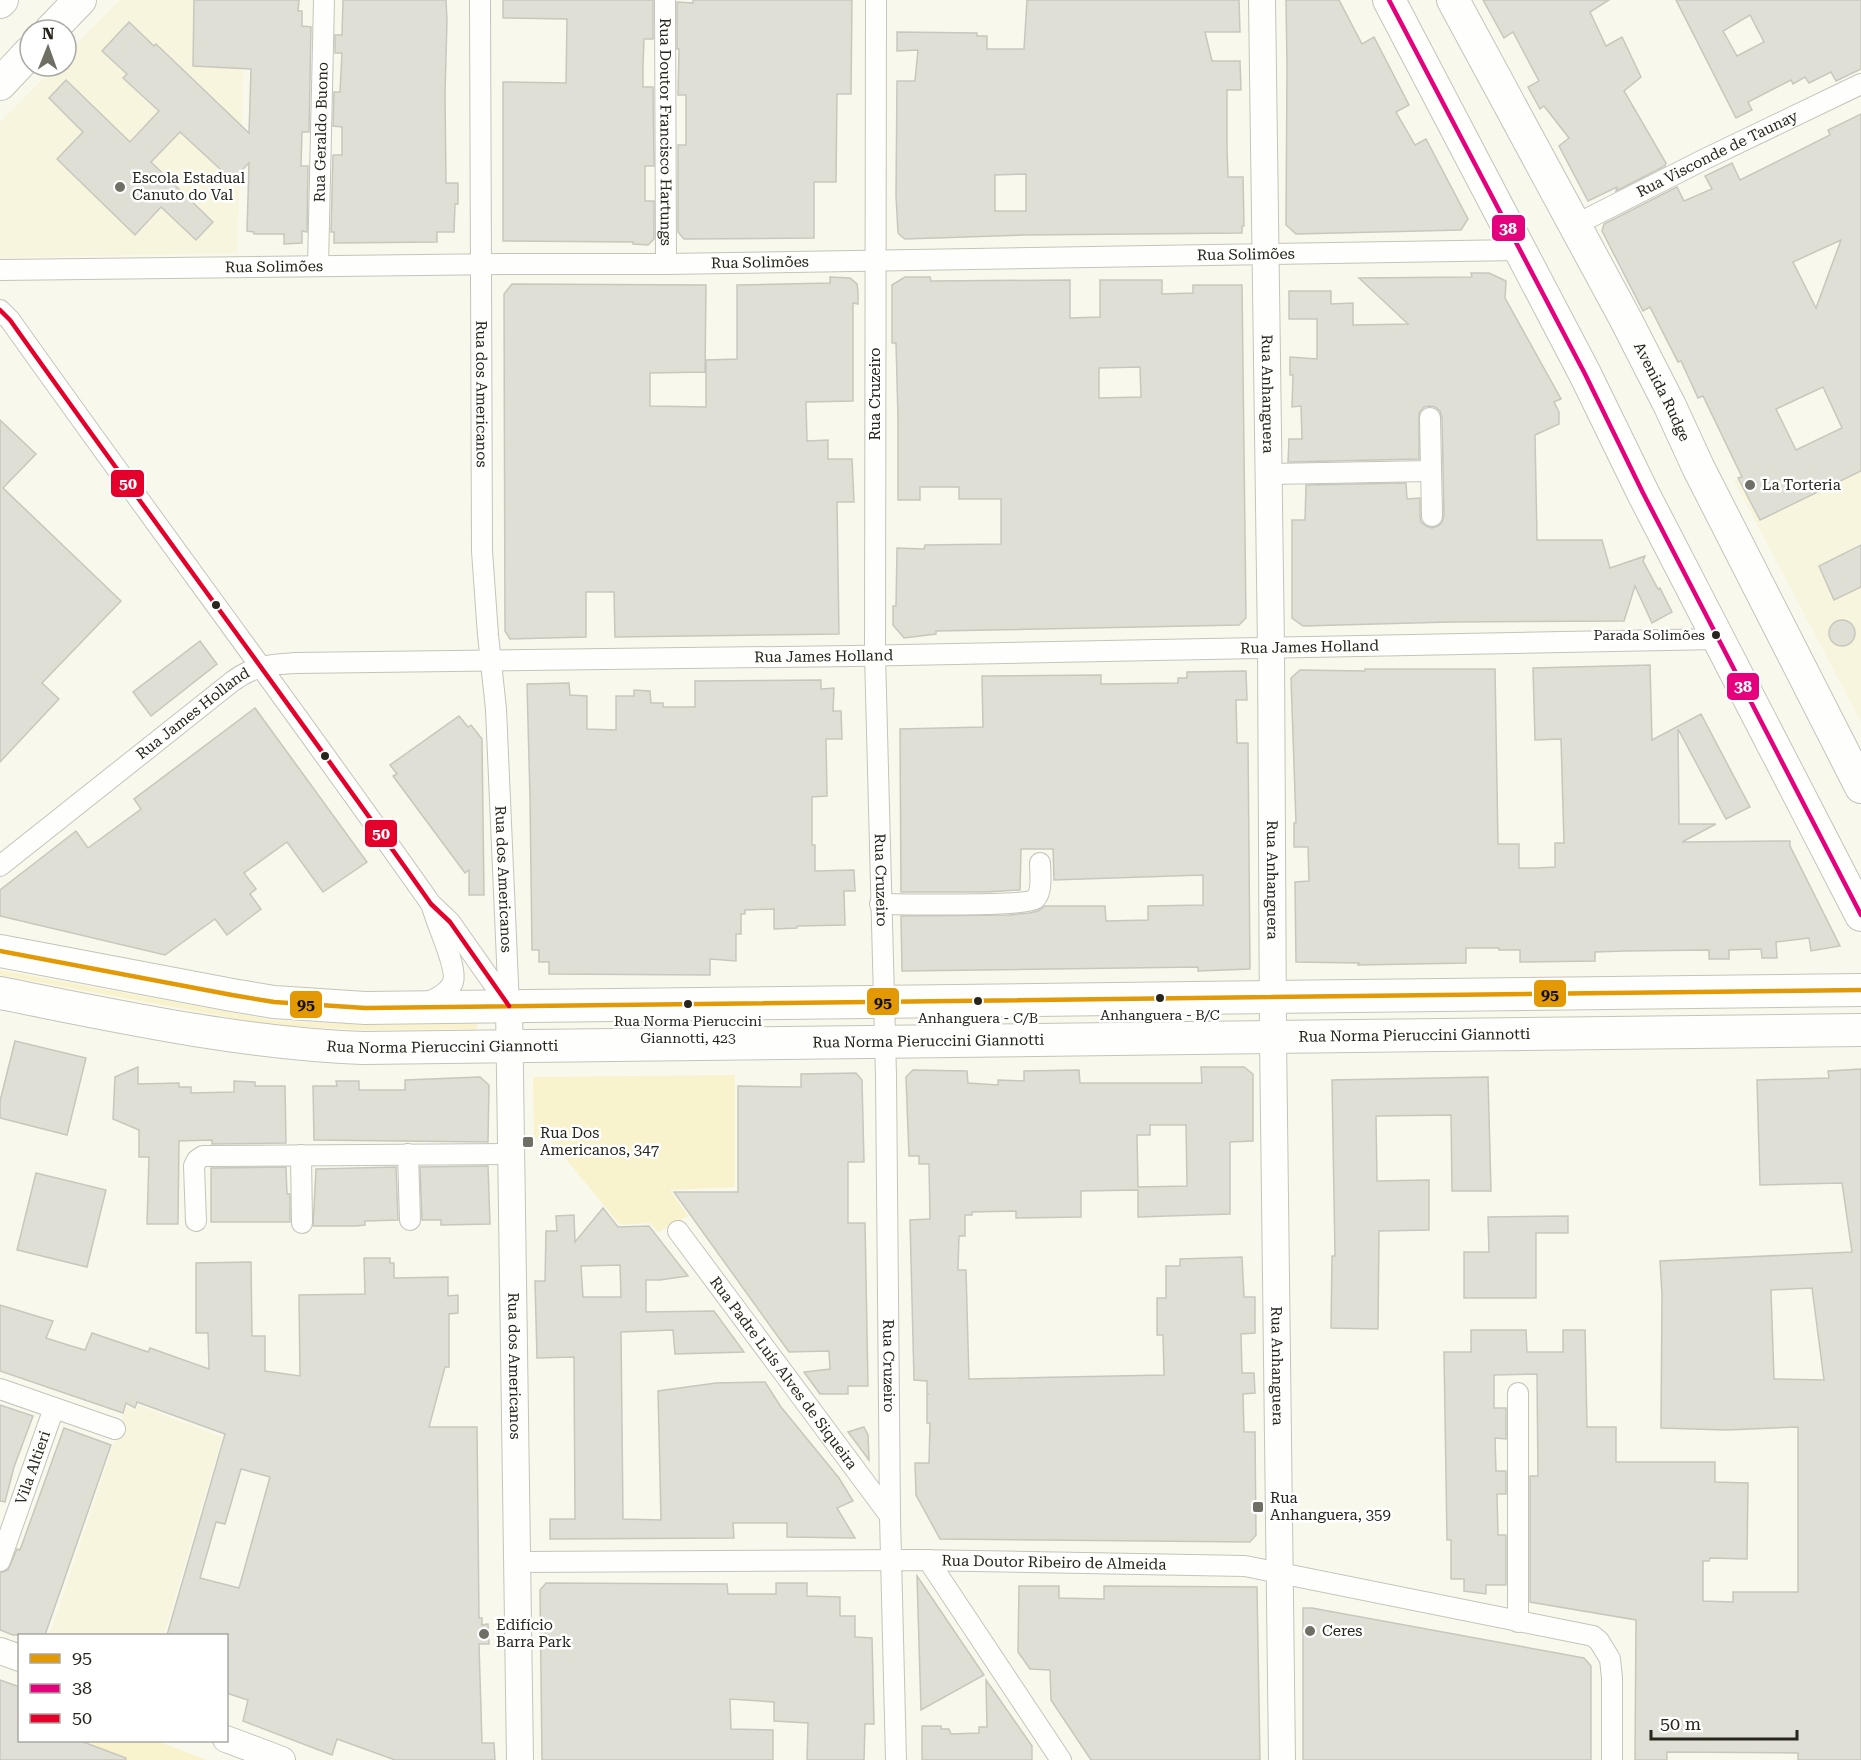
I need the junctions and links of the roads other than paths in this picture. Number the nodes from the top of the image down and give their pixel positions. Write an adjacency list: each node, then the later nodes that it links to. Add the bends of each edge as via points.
1 (80, 0): 9 (main road)
2 (324, 0): 19 (street, Rua Geraldo Buono)
3 (480, 0): 17 (street, Rua dos Americanos)
4 (665, 0): 18 (street, Rua Doutor Francisco Hartungs)
5 (876, 0): 16 (street, Rua Cruzeiro)
6 (1262, 0): 15 (street, Rua Anhanguera)
7 (1389, 0): 14 (main road)
8 (1454, 0): 13 (main road, Avenida Rudge)
9 (63, 18)
10 (18, 65): 11 (main road)
11 (0, 84)
12 (1861, 84): 13 (street, Rua Visconde de Taunay)
13 (1575, 225): 32 (main road, Avenida Rudge)
14 (1519, 250): 15 (street, Rua Solimões); 27 (main road)
15 (1266, 255): 16 (street, Rua Solimões); 25 (street, Rua Anhanguera)
16 (874, 261): 18 (street, Rua Solimões); 29 (street, Rua Cruzeiro)
17 (482, 264): 18 (street, Rua Solimões); 19 (street, Rua Solimões); 30 (street, Rua dos Americanos, via 482,551)
18 (666, 264)
19 (318, 266): 20 (street, Rua Solimões)
20 (0, 270)
21 (0, 301): 22 (street)
22 (5, 315): 31 (street)
23 (1430, 418): 24 (street)
24 (1431, 471): 25 (street); 26 (street)
25 (1269, 474): 28 (street, Rua Anhanguera)
26 (1432, 516)
27 (1718, 639): 28 (street, Rua James Holland); 37 (main road)
28 (1271, 648): 29 (street, Rua James Holland); 41 (street, Rua Anhanguera)
29 (875, 655): 30 (street, Rua James Holland); 36 (street, Rua Cruzeiro)
30 (492, 661): 31 (street, Rua James Holland); 43 (street, Rua dos Americanos)
31 (260, 666): 34 (street, Rua James Holland, via 233,681); 35 (street)
32 (1861, 787)
33 (1040, 863): 36 (street, via 1039,892 1032,900)
34 (0, 866)
35 (431, 904): 43 (street, via 450,922); 44 (street, via 453,981 451,987 427,1003)
36 (880, 904): 42 (street, Rua Cruzeiro)
37 (1861, 915)
38 (0, 951): 44 (main road, via 274,1002)
39 (1861, 990): 41 (main road)
40 (0, 993): 48 (main road, Rua Norma Pieruccini Giannotti, via 285,1043 363,1048)
41 (1273, 997): 42 (main road); 46 (street, Rua Anhanguera)
42 (884, 1001): 43 (main road); 47 (street, Rua Cruzeiro)
43 (509, 1006): 44 (main road); 48 (street, Rua dos Americanos)
44 (408, 1007)
45 (1861, 1030): 46 (main road, Rua Norma Pieruccini Giannotti)
46 (1273, 1037): 47 (main road, Rua Norma Pieruccini Giannotti); 65 (street, Rua Anhanguera)
47 (885, 1042): 48 (main road, Rua Norma Pieruccini Giannotti); 60 (street, Rua Cruzeiro)
48 (509, 1046): 50 (street, Rua dos Americanos)
49 (408, 1154): 50 (street); 51 (street); 52 (street)
50 (512, 1154): 64 (street, Rua dos Americanos)
51 (301, 1155): 53 (street, via 200,1157 194,1166); 54 (street)
52 (410, 1220)
53 (196, 1221)
54 (302, 1222)
55 (678, 1231): 60 (street, Rua Padre Luís Alves de Siqueira)
56 (0, 1389): 58 (street)
57 (1518, 1393): 66 (street)
58 (54, 1408): 59 (street); 63 (street, Vila Altieri)
59 (115, 1429)
60 (890, 1516): 61 (street, Rua Cruzeiro)
61 (891, 1560): 62 (street, Rua Doutor Ribeiro de Almeida); 64 (street, Rua Doutor Ribeiro de Almeida); 72 (street, Rua Cruzeiro)
62 (927, 1560): 65 (street, Rua Doutor Ribeiro de Almeida, via 1218,1564); 73 (street)
63 (0, 1561)
64 (518, 1562): 71 (street, Rua dos Americanos)
65 (1281, 1573): 66 (street, Rua Doutor Ribeiro de Almeida); 74 (street, Rua Anhanguera)
66 (1518, 1622): 75 (street, Rua Doutor Ribeiro de Almeida, via 1583,1633 1599,1641 1610,1659)
67 (0, 1651): 68 (street)
68 (18, 1657)
69 (228, 1740): 70 (street)
70 (282, 1760)
71 (520, 1760)
72 (896, 1760)
73 (1061, 1760)
74 (1282, 1760)
75 (1612, 1760)

